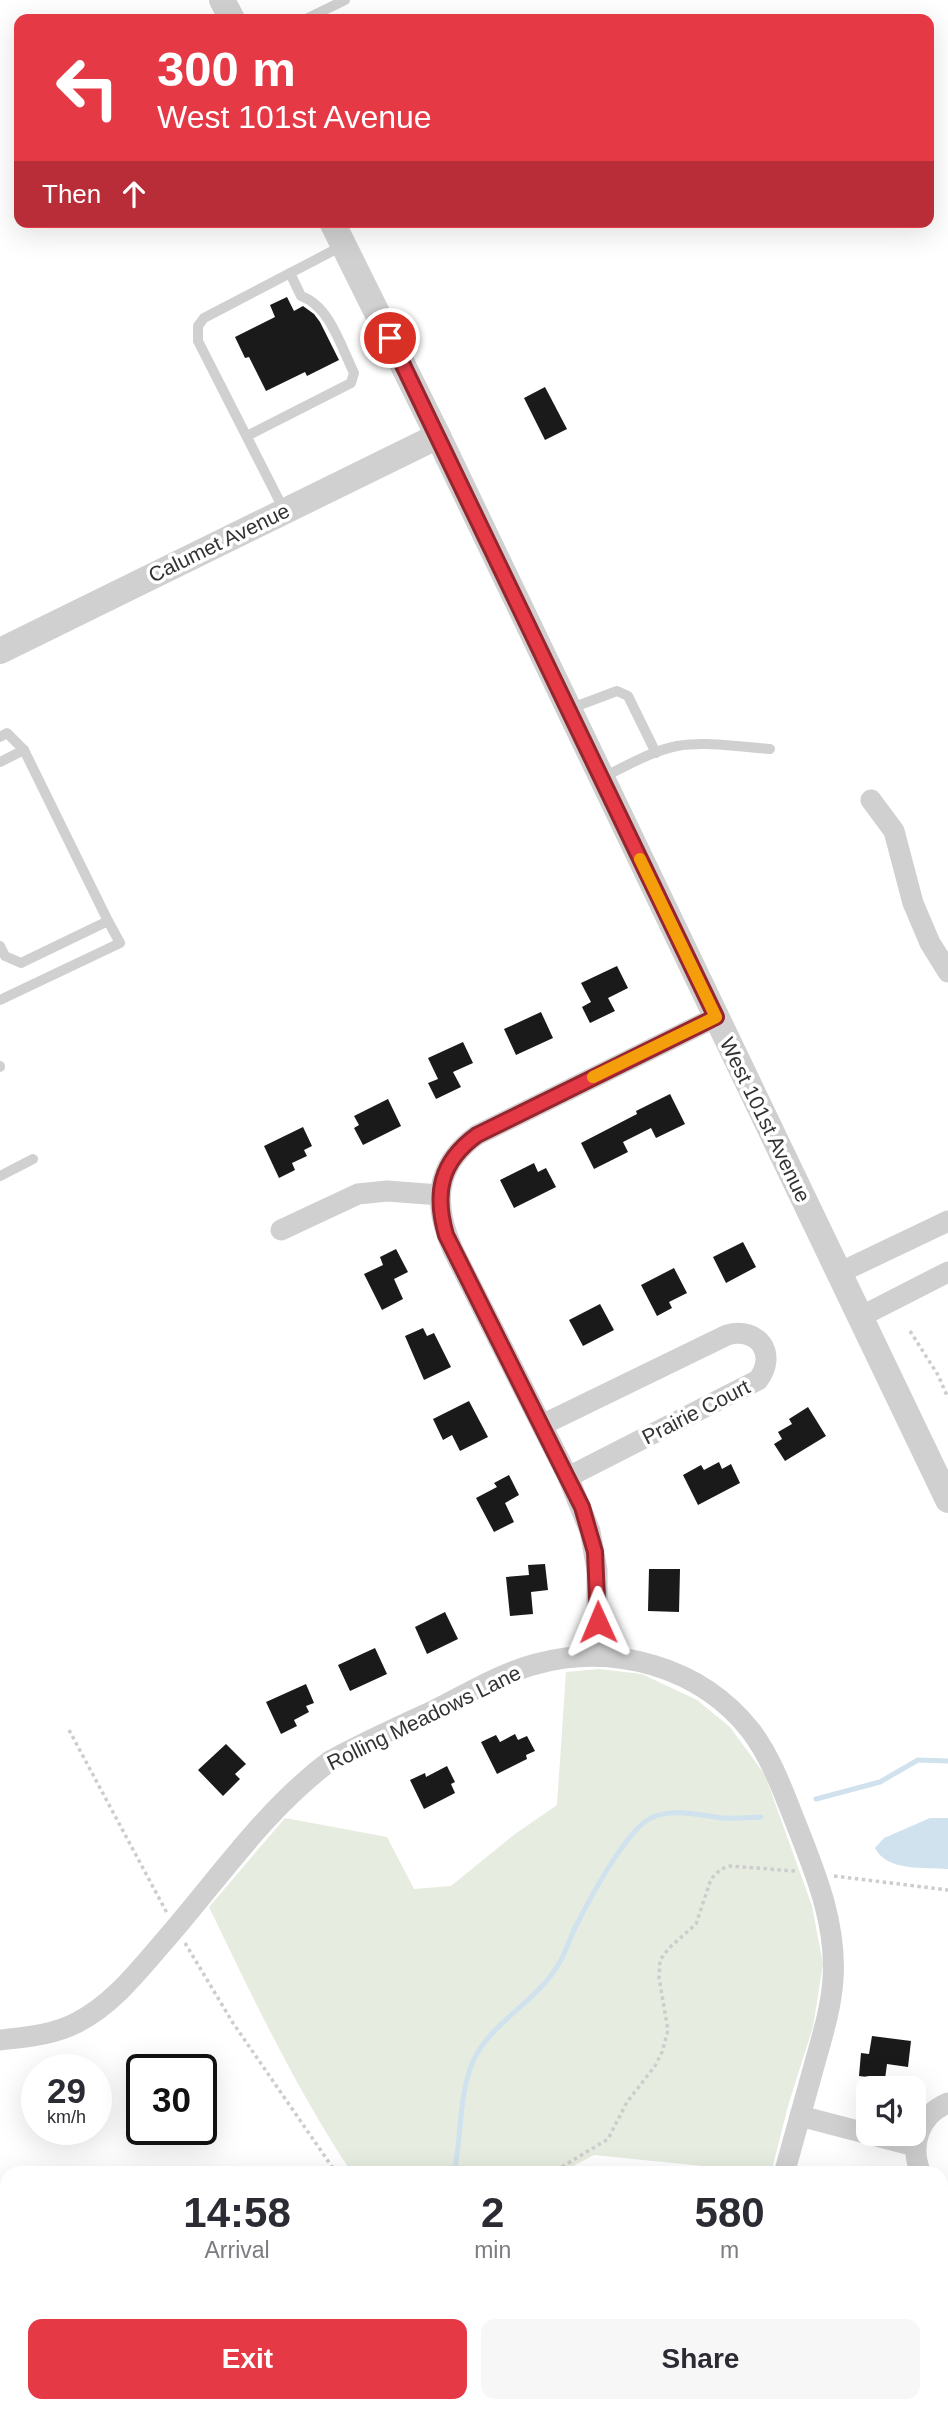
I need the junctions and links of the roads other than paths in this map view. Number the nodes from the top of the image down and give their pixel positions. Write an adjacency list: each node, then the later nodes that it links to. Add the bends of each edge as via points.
1 (345, 0): 2 (lane)
2 (316, 14)
3 (338, 234): 4 (lane); 6 (street, West 101st Avenue)
4 (290, 273): 5 (lane, via 204,318 198,326 198,341); 5 (lane, via 301,296 314,300 324,312 354,373 351,383)
5 (247, 436): 7 (lane)
6 (438, 436): 7 (street, Calumet Avenue); 9 (street, West 101st Avenue)
7 (284, 511): 8 (street, Calumet Avenue)
8 (0, 651)
9 (569, 709): 13 (lane, via 617,691 628,696); 15 (street, West 101st Avenue)
10 (0, 737): 12 (lane, via 8,733)
11 (770, 749): 13 (lane, via 678,746)
12 (24, 750): 14 (lane); 17 (lane)
13 (656, 753): 15 (lane)
14 (0, 762)
15 (601, 778): 21 (street, West 101st Avenue)
16 (871, 800): 19 (street, via 894,831 913,903)
17 (108, 921): 18 (lane, via 21,963 5,956); 20 (lane, via 120,943)
18 (0, 946)
19 (948, 972)
20 (0, 1000)
21 (716, 1017): 24 (street, via 477,1135 453,1158); 28 (street, West 101st Avenue)
22 (33, 1159): 23 (lane)
23 (0, 1176)
24 (440, 1195): 26 (street, via 358,1194); 30 (street, via 442,1220 453,1250)
25 (948, 1221): 28 (street)
26 (281, 1230)
27 (948, 1272): 29 (street)
28 (839, 1273): 29 (street, West 101st Avenue)
29 (860, 1317): 32 (street, West 101st Avenue)
30 (542, 1425): 31 (street); 31 (street, Prairie Court, via 726,1335 745,1333 764,1348 766,1365 758,1380)
31 (568, 1477): 33 (street, via 595,1552)
32 (948, 1500)
33 (597, 1656): 34 (street, Rolling Meadows Lane, via 518,1669 330,1761 282,1803 124,1988 91,2015 57,2031); 36 (street, Rolling Meadows Lane, via 661,1667 705,1689 751,1731 780,1783 815,1873 828,1916 834,1960 826,2021)
34 (0, 2040)
35 (948, 2103): 37 (street)
36 (800, 2116): 38 (street); 40 (street, Rolling Meadows Lane)
37 (926, 2120)
38 (856, 2131)
39 (915, 2146): 41 (street)
40 (786, 2166)
41 (918, 2166)

